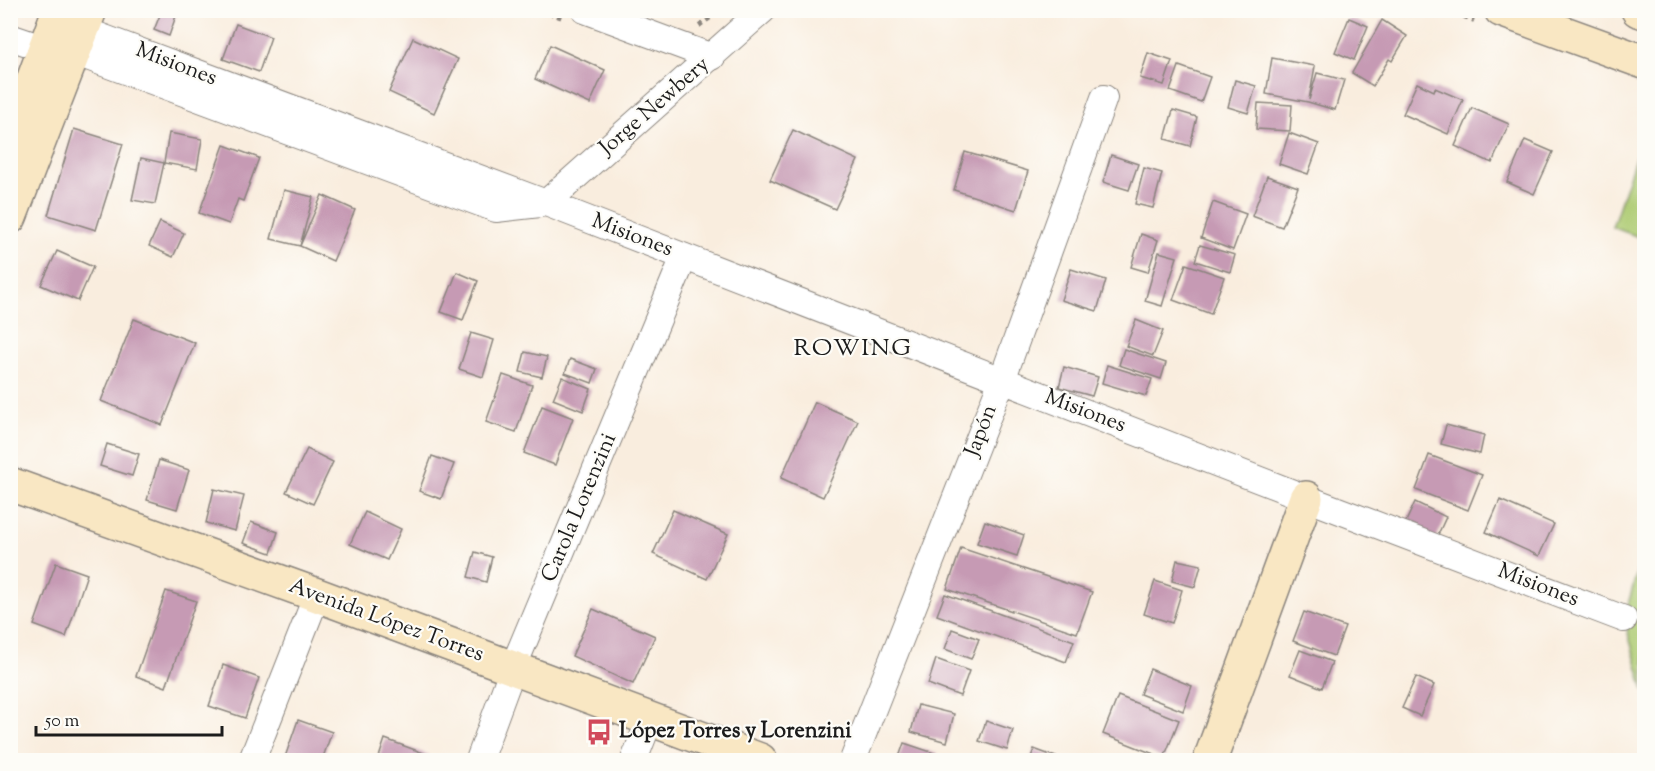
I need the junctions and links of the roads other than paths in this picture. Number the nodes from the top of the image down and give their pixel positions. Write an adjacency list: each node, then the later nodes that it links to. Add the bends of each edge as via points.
1 (585, 10): 8 (street)
2 (763, 10): 8 (street, Jorge Newbery)
3 (1501, 10): 9 (main road)
4 (1638, 10): 5 (main road)
5 (1644, 12)
6 (70, 30): 7 (street, Misiones); 11 (main road); 12 (street, Misiones, via 496,209); 13 (main road)
7 (10, 37)
8 (712, 57): 12 (street, Jorge Newbery)
9 (1644, 62)
10 (1104, 98): 15 (street, Japón)
11 (10, 143)
12 (546, 203): 14 (street, Misiones)
13 (10, 217)
14 (684, 257): 15 (street, Misiones); 20 (street, Carola Lorenzini)
15 (1002, 380): 17 (street, Misiones); 26 (street, Japón)
16 (10, 484): 18 (main road, Avenida López Torres)
17 (1305, 498): 19 (street, Misiones); 27 (main road)
18 (317, 595): 20 (main road, Avenida López Torres); 22 (street)
19 (1624, 619)
20 (513, 668): 21 (main road, Avenida López Torres); 23 (street, Carola Lorenzini)
21 (650, 719): 24 (street); 25 (main road, Avenida López Torres)
22 (252, 760)
23 (479, 760)
24 (634, 760)
25 (760, 760)
26 (853, 760)
27 (1210, 760)

